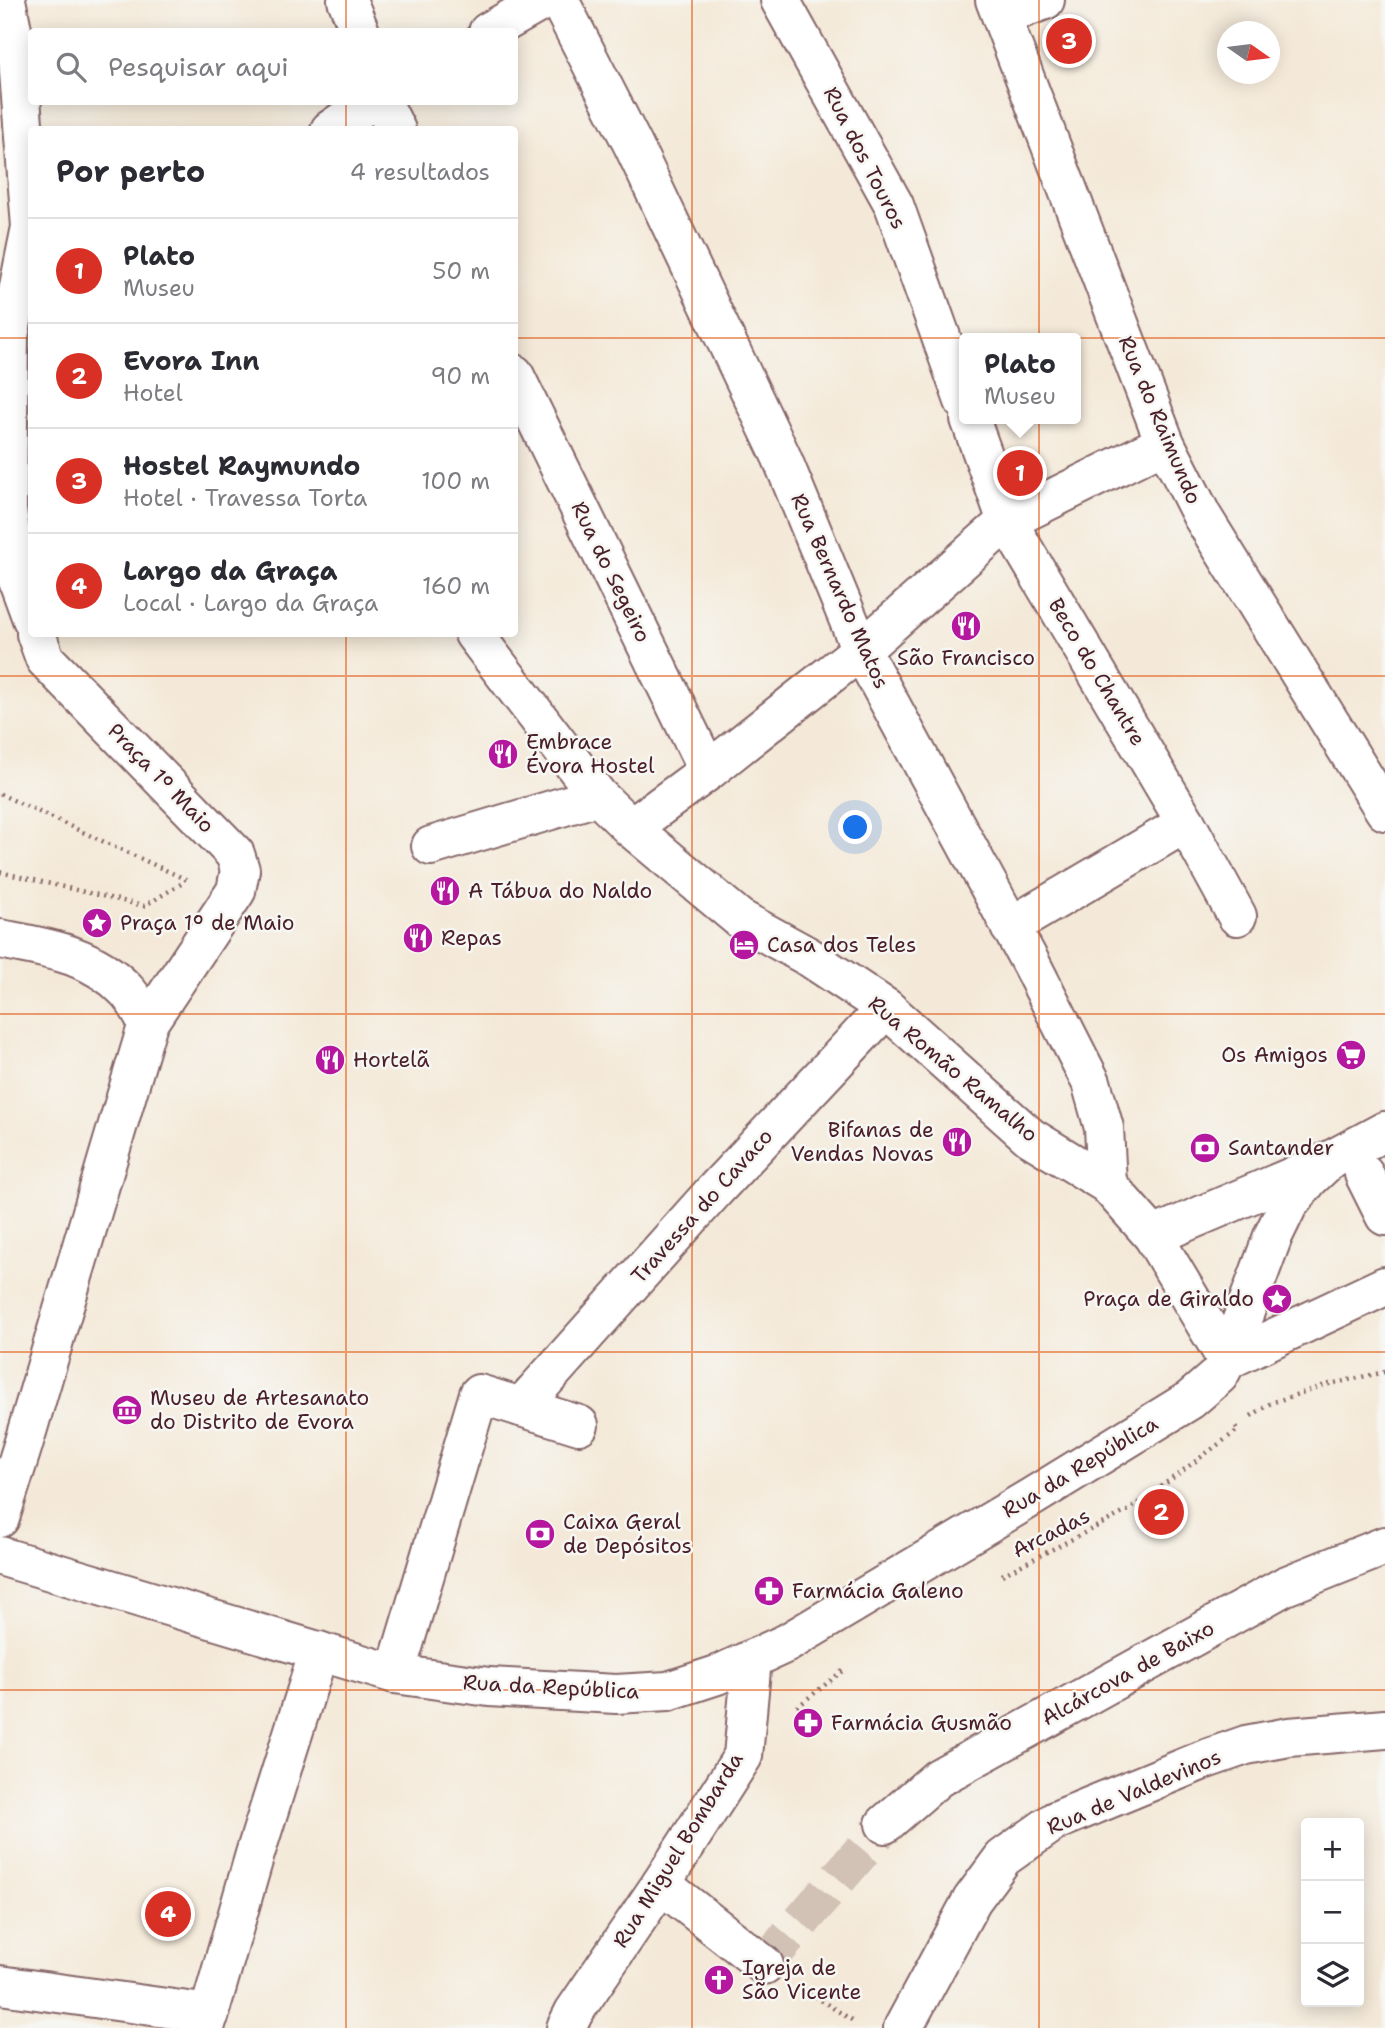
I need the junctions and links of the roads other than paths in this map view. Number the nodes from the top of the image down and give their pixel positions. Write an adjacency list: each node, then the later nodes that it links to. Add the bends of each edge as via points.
1 (6, 0): 13 (street, via 18,59)
2 (347, 0): 7 (street)
3 (780, 0): 17 (street, Rua dos Touros, via 894,205)
4 (1045, 0): 6 (street)
5 (539, 2): 8 (street); 24 (street, Rua Bernardo Matos, via 633,145 781,456)
6 (998, 8): 19 (street, Rua do Raimundo)
7 (358, 28)
8 (495, 28)
9 (366, 105): 11 (street)
10 (384, 105): 12 (street)
11 (336, 126)
12 (394, 126)
13 (28, 188)
14 (28, 239): 15 (street)
15 (4, 335): 21 (street, via 7,510 17,578)
16 (518, 382): 25 (street, Rua do Segeiro)
17 (959, 387)
18 (972, 424): 20 (street)
19 (1165, 443): 20 (street); 27 (street, Rua do Raimundo, via 1202,516)
20 (1007, 521): 24 (street); 28 (street, Beco do Chantre)
21 (28, 609)
22 (37, 637): 35 (street, Praça 1º Maio, via 45,659 235,854 240,870 236,891)
23 (476, 637): 26 (street, Rua Romão Ramalho)
24 (861, 650): 25 (street); 32 (street, Rua Bernardo Matos)
25 (708, 771): 29 (street)
26 (598, 796): 29 (street, Rua Romão Ramalho); 30 (street)
27 (1385, 811)
28 (1186, 823): 31 (street, Beco do Chantre); 32 (street)
29 (631, 828): 34 (street, Rua Romão Ramalho, via 740,919)
30 (431, 846)
31 (1237, 916)
32 (1010, 927): 39 (street, Rua Bernardo Matos, via 1091,1082 1104,1128)
33 (0, 939): 35 (street, via 81,958 108,973 128,992)
34 (886, 1008): 39 (street, Rua Romão Ramalho, via 1030,1137); 44 (street, Travessa do Cavaco)
35 (148, 1023): 46 (street)
36 (1385, 1131): 37 (street)
37 (1327, 1162): 41 (street); 43 (street, via 1288,1205)
38 (1364, 1174): 40 (street)
39 (1107, 1184): 41 (street, Rua Romão Ramalho)
40 (1385, 1216)
41 (1153, 1236): 43 (street)
42 (1385, 1286): 43 (street)
43 (1216, 1374): 50 (street, Rua da República, via 1190,1400 1032,1497 787,1643)
44 (521, 1407): 45 (street); 51 (street, via 479,1394)
45 (579, 1425)
46 (0, 1518)
47 (1385, 1546): 53 (street, Alcárcova de Baixo, via 1285,1586 1033,1725 938,1778)
48 (0, 1556): 49 (street, Rua da República)
49 (319, 1651): 51 (street, Rua da República); 57 (street)
50 (751, 1659): 51 (street, Rua da República, via 668,1691 616,1694 489,1687); 54 (street, Rua Miguel Bombarda, via 743,1756)
51 (395, 1674)
52 (1385, 1729): 59 (street, Rua de Valdevinos, via 1246,1745 1055,1821 1003,1858 972,1900)
53 (885, 1824)
54 (661, 1884): 55 (street); 58 (street, Rua Miguel Bombarda)
55 (764, 1965)
56 (0, 1985): 57 (street)
57 (207, 2021)
58 (566, 2028)
59 (904, 2028)

